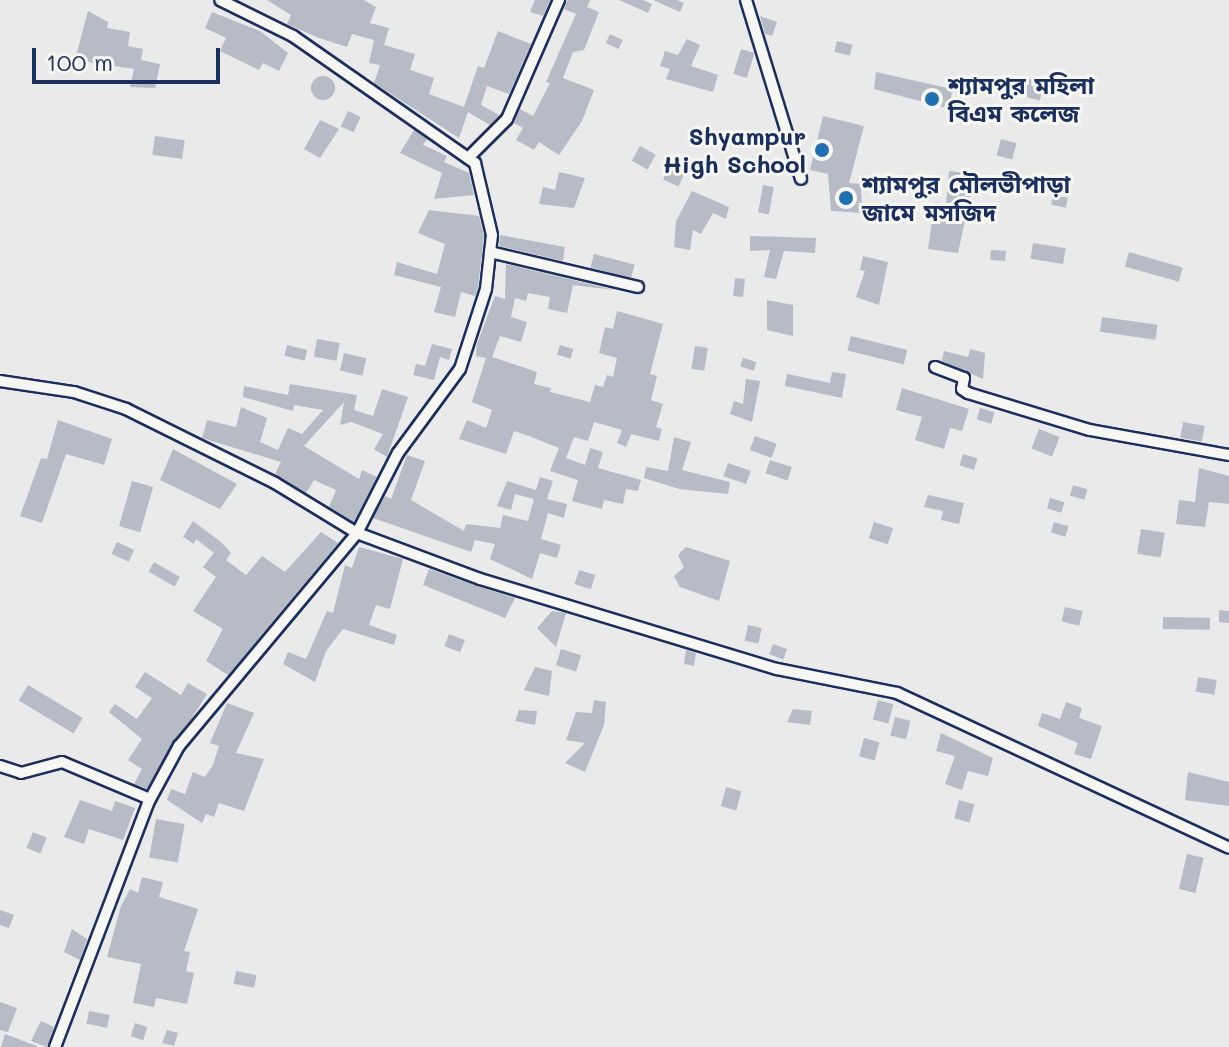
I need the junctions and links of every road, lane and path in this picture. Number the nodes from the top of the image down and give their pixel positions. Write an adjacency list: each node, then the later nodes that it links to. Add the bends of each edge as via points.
1 (220, 0): 4 (street, via 293,36)
2 (559, 0): 4 (street, via 507,119)
3 (746, 0): 5 (street)
4 (468, 158): 6 (street, via 484,185)
5 (801, 179)
6 (490, 252): 7 (street); 11 (street, via 486,289 460,369 398,453)
7 (638, 287)
8 (935, 367): 10 (street, via 964,378 962,389 968,393 1090,430)
9 (0, 381): 11 (street, via 74,392 139,414 275,483)
10 (1229, 455)
11 (357, 533): 13 (street, via 179,746); 14 (street, via 480,579 762,664 897,693)
12 (0, 766): 13 (street, via 21,773 62,762)
13 (150, 799): 15 (street)
14 (1229, 848)
15 (55, 1047)

